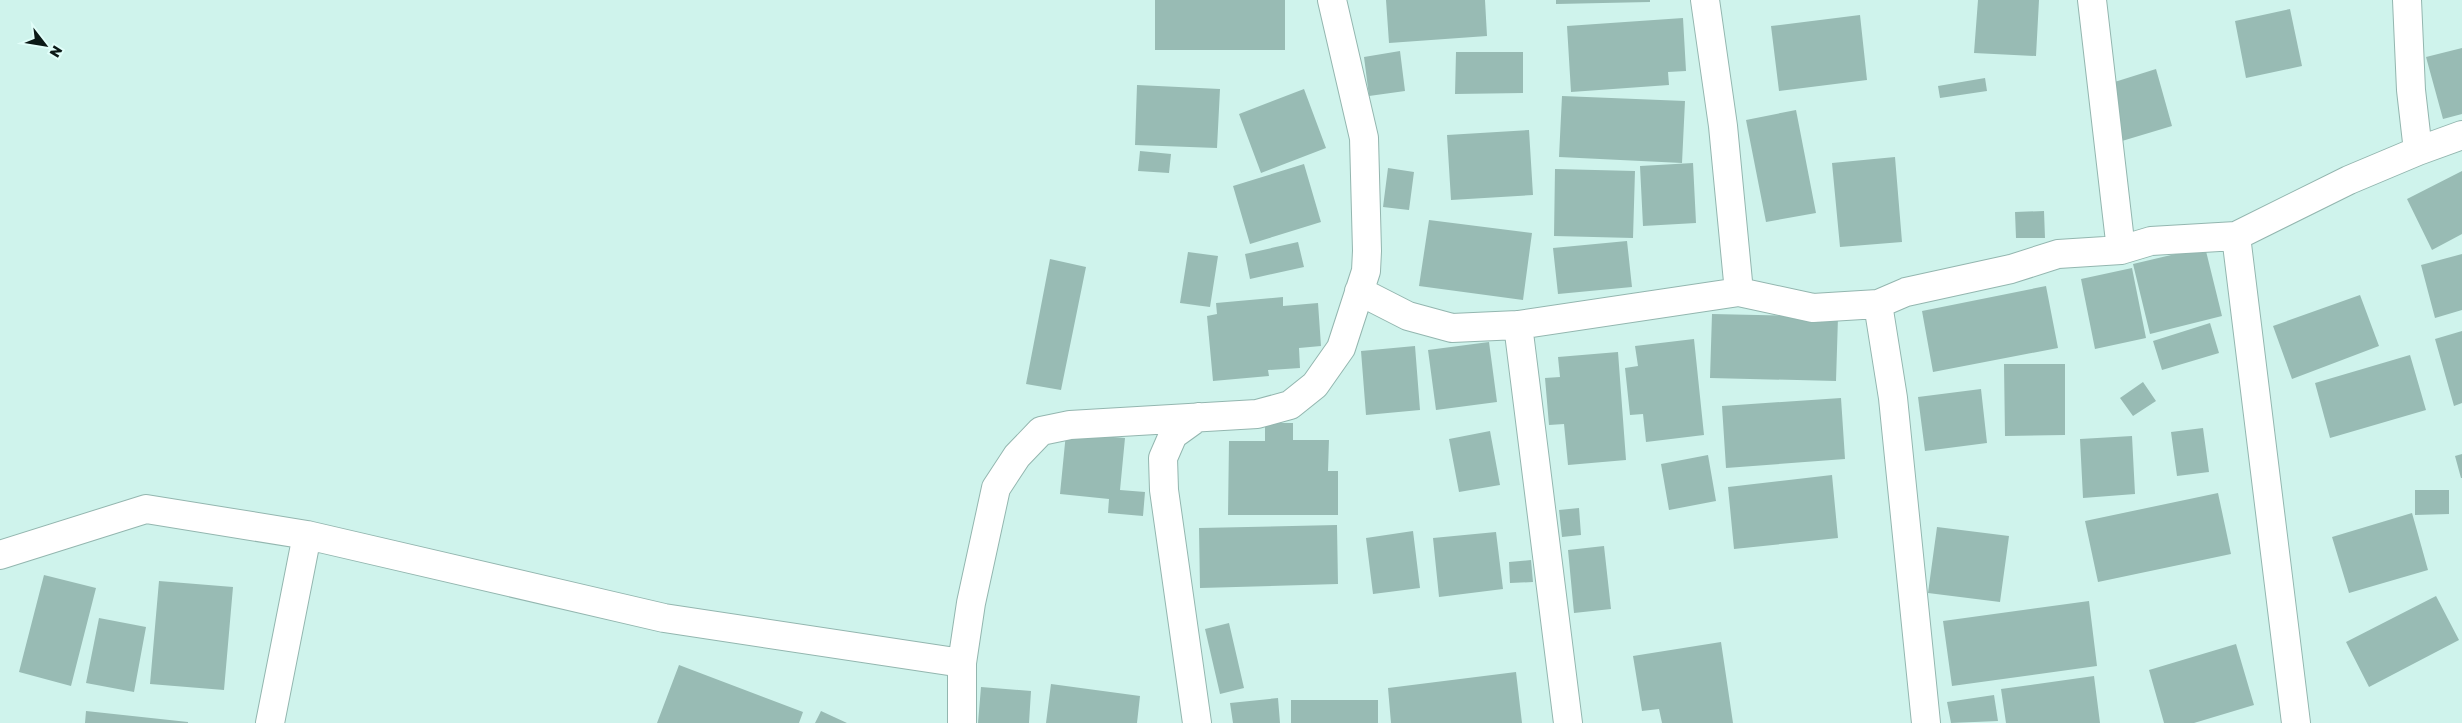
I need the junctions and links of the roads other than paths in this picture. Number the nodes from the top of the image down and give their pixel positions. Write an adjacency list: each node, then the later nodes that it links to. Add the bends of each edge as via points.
1 (1332, 0): 9 (street, via 1364,138 1367,251 1366,271)
2 (1705, 0): 10 (street, via 1723,126)
3 (2092, 0): 8 (street)
4 (2407, 0): 6 (street, via 2411,90)
5 (2462, 135): 6 (street)
6 (2418, 151): 7 (street, via 2349,180)
7 (2236, 236): 8 (street, via 2150,241); 22 (street)
8 (2121, 250): 11 (street, via 2058,254 2011,269 1906,292)
9 (1359, 291): 12 (street, via 1408,316 1452,328); 13 (street, via 1341,348 1315,386 1290,405 1257,414)
10 (1739, 292): 11 (street, via 1813,308); 12 (street)
11 (1878, 304): 21 (street, via 1893,398)
12 (1518, 325): 20 (street)
13 (1198, 417): 16 (street, via 1070,425 1041,431 1017,456 996,488 971,603); 19 (street, via 1173,435 1163,458 1164,490)
14 (307, 535): 15 (street, via 146,510); 16 (street, via 664,618); 17 (street)
15 (0, 555)
16 (962, 663): 18 (street)
17 (270, 723)
18 (962, 723)
19 (1197, 723)
20 (1568, 723)
21 (1926, 723)
22 (2296, 723)

